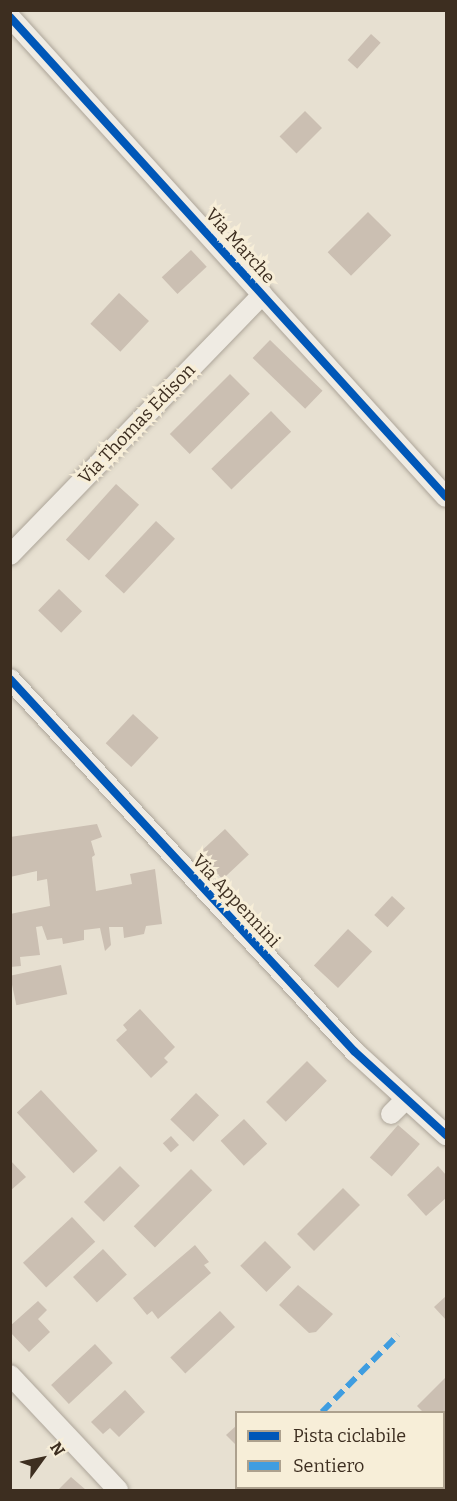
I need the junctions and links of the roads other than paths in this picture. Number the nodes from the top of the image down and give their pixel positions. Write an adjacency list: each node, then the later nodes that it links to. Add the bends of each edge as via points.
1 (10, 18): 2 (street, Via Marche)
2 (263, 294): 3 (street, Via Marche); 4 (street, Via Thomas Edison)
3 (447, 497)
4 (10, 555)
5 (10, 679): 6 (street, Via Appennini, via 354,1051)
6 (405, 1100): 7 (street); 8 (street, Via Appennini)
7 (391, 1113)
8 (447, 1135)
9 (10, 1375): 10 (street)
10 (118, 1491)

